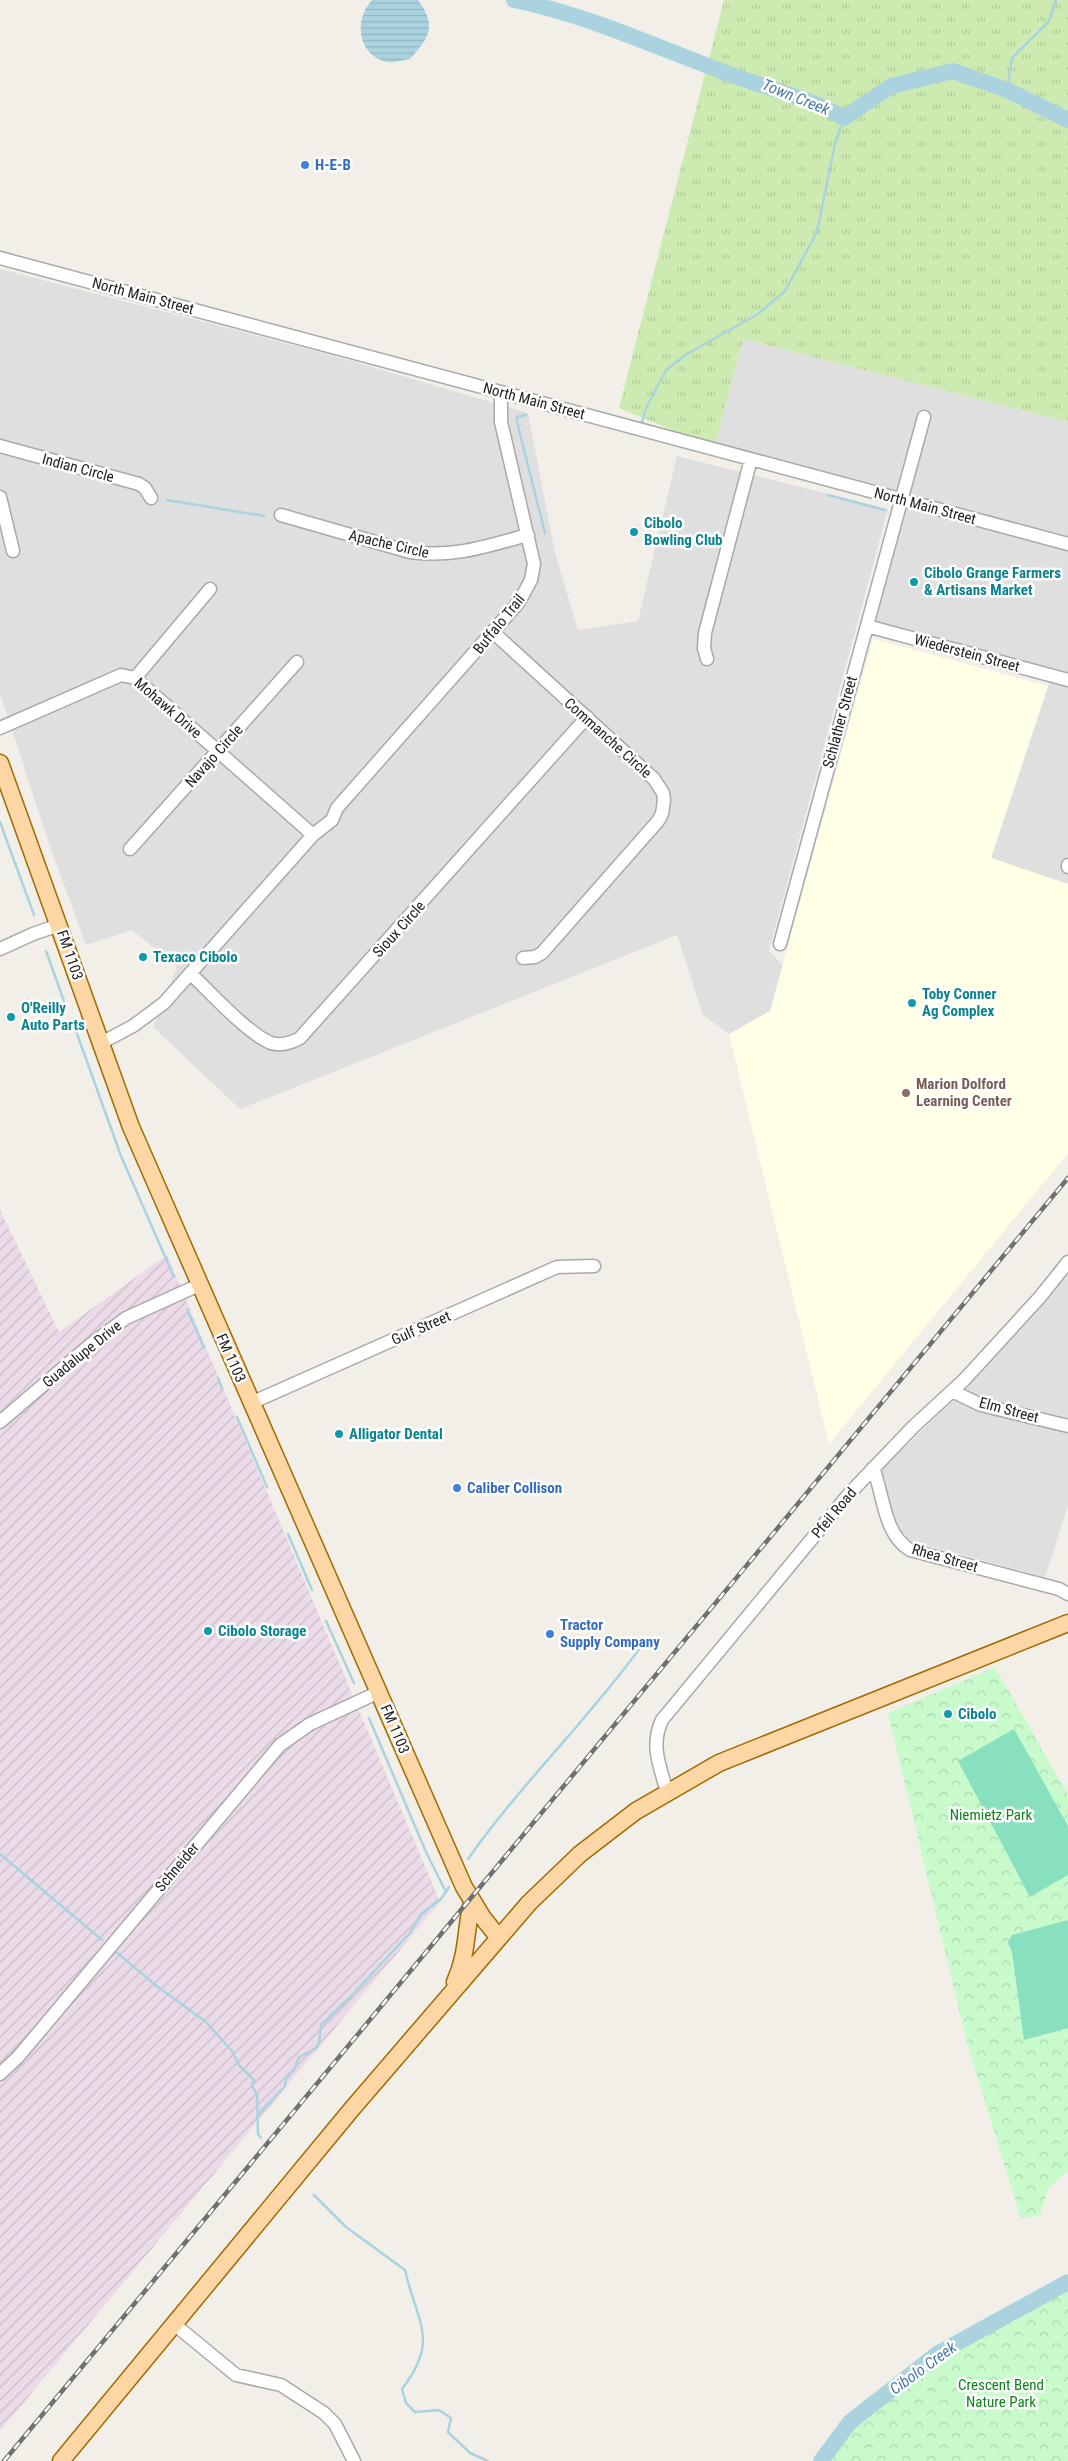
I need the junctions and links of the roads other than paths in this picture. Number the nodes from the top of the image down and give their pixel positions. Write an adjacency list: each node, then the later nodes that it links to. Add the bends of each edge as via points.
1 (0, 258): 2 (street, North Main Street)
2 (501, 393): 5 (street, North Main Street); 10 (street, Buffalo Trail, via 501,422)
3 (924, 417): 8 (street, Schlather Street)
4 (0, 447): 7 (street, Indian Circle, via 139,484)
5 (751, 460): 8 (street, North Main Street); 16 (street, via 706,634 704,648)
6 (0, 497): 12 (street)
7 (151, 498)
8 (901, 500): 11 (street, North Main Street); 14 (street, Schlather Street)
9 (281, 515): 10 (street, Apache Circle, via 410,552 432,555 461,553)
10 (528, 535): 15 (street, Buffalo Trail, via 534,564 531,580 516,607)
11 (1068, 544)
12 (13, 551)
13 (210, 589): 18 (street)
14 (867, 626): 19 (street, Wiederstein Street); 27 (street, Schlather Street)
15 (494, 633): 20 (street, Commanche Circle, via 561,697); 24 (street, Buffalo Trail, via 337,808 325,828)
16 (707, 659)
17 (297, 662): 22 (street, Navajo Circle)
18 (135, 678): 21 (street, Mohawk Drive, via 121,675); 22 (street, Mohawk Drive)
19 (1068, 680)
20 (587, 717): 29 (street, Commanche Circle, via 654,778 663,793 662,814 542,954); 30 (street, Sioux Circle, via 300,1038 281,1045 270,1042 252,1030)
21 (0, 728)
22 (218, 752): 24 (street, Mohawk Drive); 25 (street, Navajo Circle)
23 (0, 763): 26 (main road, FM 1103 / FM 1103)
24 (313, 835): 30 (street, Buffalo Trail)
25 (130, 849)
26 (59, 925): 28 (street); 31 (main road, FM 1103 / FM 1103)
27 (780, 944)
28 (0, 949)
29 (523, 958)
30 (191, 974): 31 (street, Buffalo Trail, via 153,1013)
31 (101, 1043): 34 (main road, FM 1103 / FM 1103, via 131,1127)
32 (1068, 1263): 35 (street, Pfeil Road)
33 (594, 1266): 36 (street, Gulf Street, via 557,1267)
34 (199, 1285): 36 (main road, FM 1103 / FM 1103); 37 (street, Guadalupe Drive, via 126,1318)
35 (952, 1392): 38 (street, Elm Street, via 982,1405); 39 (street, Pfeil Road)
36 (251, 1403): 42 (main road, FM 1103 / FM 1103)
37 (0, 1422)
38 (1068, 1426)
39 (873, 1468): 40 (street, Rhea Street, via 889,1522 900,1544); 43 (street, Pfeil Road, via 662,1720 656,1734 656,1750)
40 (1068, 1594)
41 (1068, 1622): 43 (main road, via 727,1760)
42 (379, 1692): 44 (main road, FM 1103 / FM 1103); 47 (street, Schneider, via 310,1724 280,1746 18,2057)
43 (667, 1792): 45 (main road, via 609,1830 580,1854)
44 (472, 1902): 45 (main road, FM 1103 / FM 1103); 46 (main road, via 461,1969)
45 (498, 1938): 46 (main road)
46 (448, 1997): 48 (main road)
47 (0, 2074)
48 (174, 2324): 49 (main road); 50 (street, via 236,2375 280,2386 324,2413 335,2424)
49 (61, 2461)
50 (354, 2461)

